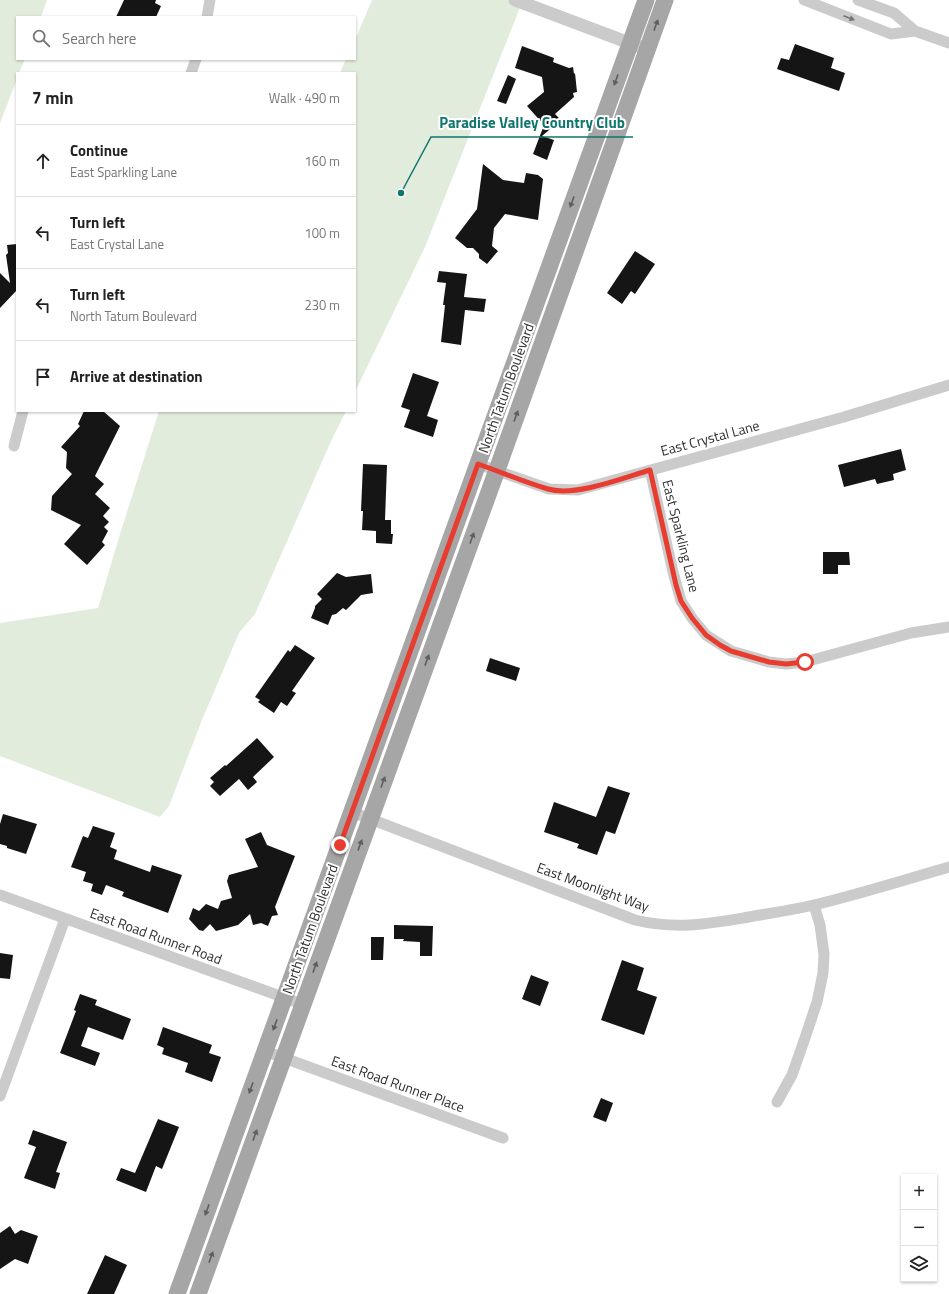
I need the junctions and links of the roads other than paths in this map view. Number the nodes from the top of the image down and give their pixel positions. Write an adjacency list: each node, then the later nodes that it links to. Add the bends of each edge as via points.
1 (210, 0): 8 (street)
2 (515, 0): 10 (street)
3 (646, 0): 10 (main road, North Tatum Boulevard)
4 (665, 0): 12 (main road, North Tatum Boulevard, one-way to 4)
5 (804, 0): 7 (street)
6 (858, 0): 9 (street, via 894,13)
7 (824, 4): 9 (street, one-way to 9, via 891,34)
8 (207, 16)
9 (914, 31): 11 (street)
10 (630, 43): 12 (street); 18 (main road, North Tatum Boulevard, one-way to 18)
11 (949, 43)
12 (648, 50): 19 (main road, North Tatum Boulevard, one-way to 12)
13 (196, 60): 14 (street)
14 (191, 72)
15 (949, 386): 20 (street, East Crystal Lane)
16 (23, 412): 17 (street)
17 (14, 446)
18 (478, 464): 19 (street, East Crystal Lane); 22 (main road, North Tatum Boulevard)
19 (496, 470): 20 (street, East Crystal Lane, via 549,489 564,491 578,490); 23 (main road, North Tatum Boulevard, one-way to 19)
20 (650, 470): 21 (street, East Sparkling Lane, via 672,572 681,601 706,635 731,651 769,662 805,662 911,633)
21 (949, 627)
22 (352, 812): 23 (street, East Moonlight Way); 28 (main road, North Tatum Boulevard)
23 (369, 819): 26 (street, East Moonlight Way, via 634,920 652,924 698,925); 29 (main road, North Tatum Boulevard, one-way to 23)
24 (949, 868): 26 (street, East Moonlight Way)
25 (0, 895): 27 (street, East Road Runner Road)
26 (814, 905): 33 (street, via 820,925 824,973 817,1002 792,1075)
27 (65, 919): 28 (street, East Road Runner Road); 32 (street)
28 (285, 998): 29 (street, East Road Runner Road); 30 (main road, North Tatum Boulevard, one-way to 30)
29 (302, 1004): 31 (main road, North Tatum Boulevard)
30 (265, 1051): 31 (street, East Road Runner Place); 35 (main road, North Tatum Boulevard, one-way to 35)
31 (283, 1057): 34 (street, East Road Runner Place); 36 (main road, North Tatum Boulevard, one-way to 31)
32 (0, 1096)
33 (777, 1102)
34 (503, 1138)
35 (177, 1294)
36 (198, 1294)

